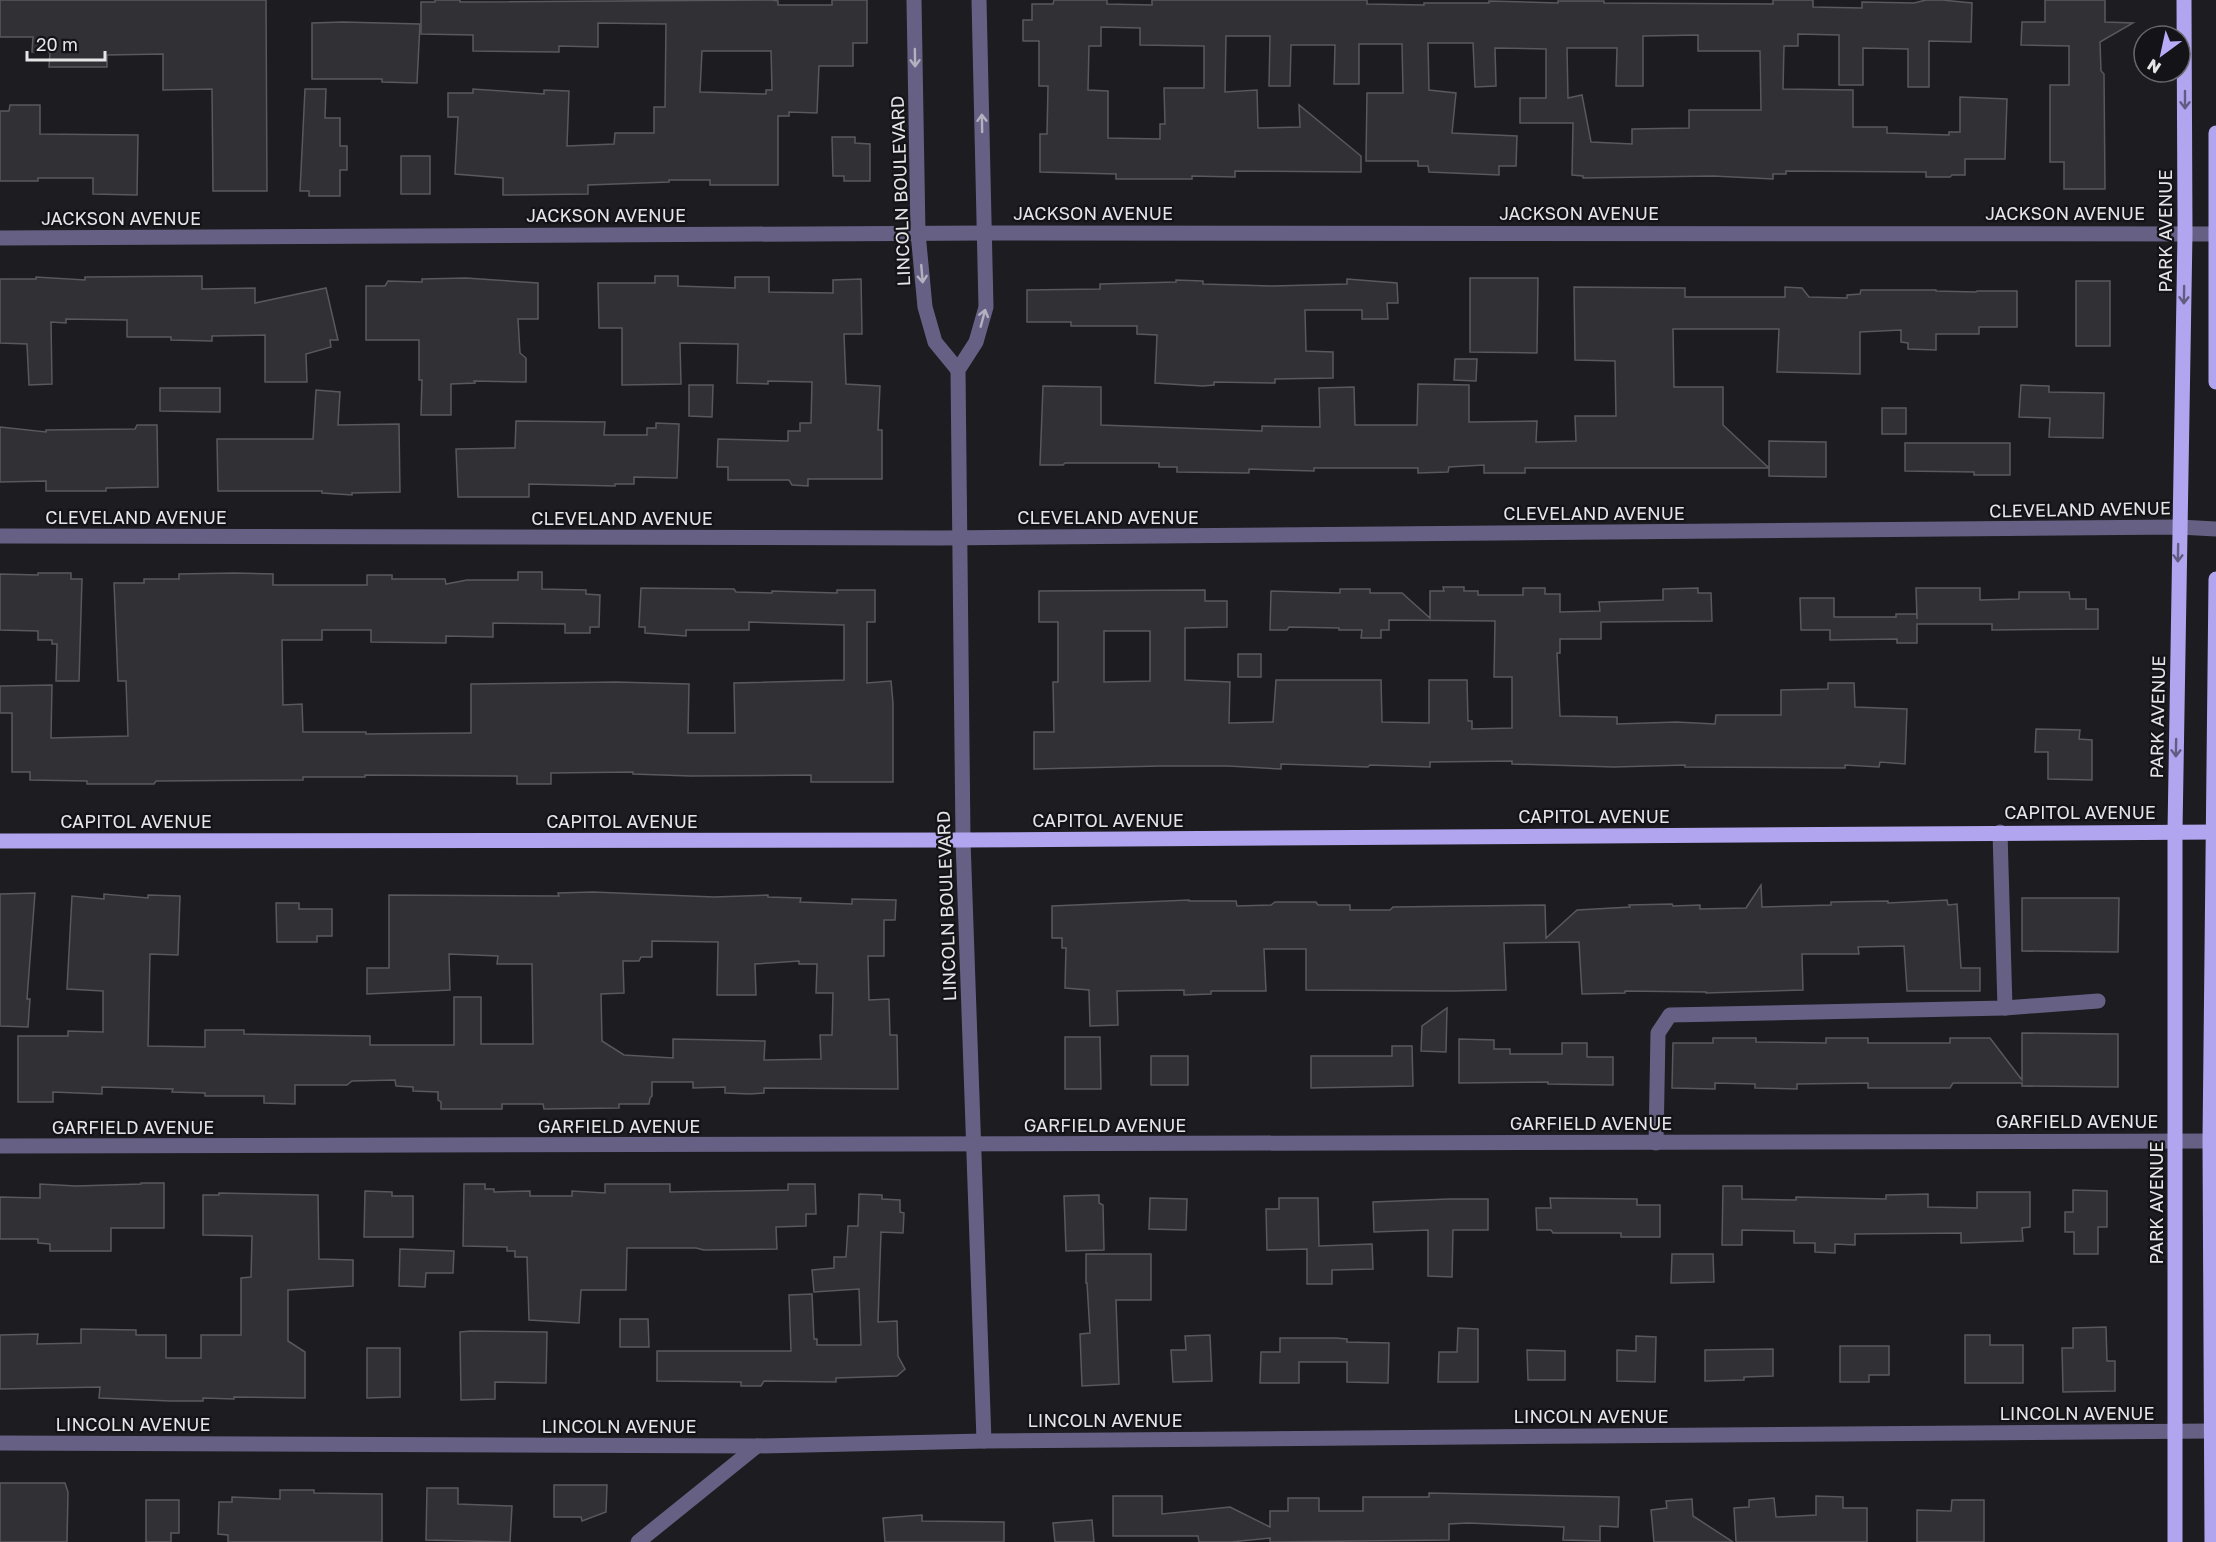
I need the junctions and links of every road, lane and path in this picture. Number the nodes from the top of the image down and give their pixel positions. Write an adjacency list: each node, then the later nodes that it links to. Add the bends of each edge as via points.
1 (914, 0): 6 (street, LINCOLN BOULEVARD, one-way to 6)
2 (979, 0): 7 (street, one-way to 2)
3 (2184, 0): 5 (main road, PARK AVENUE, one-way to 5)
4 (2216, 133): 8 (main road)
5 (2185, 232): 7 (street, JACKSON AVENUE); 8 (street, JACKSON AVENUE); 12 (main road, PARK AVENUE, one-way to 12)
6 (918, 233): 7 (street, JACKSON AVENUE); 9 (street, JACKSON AVENUE); 10 (street, LINCOLN BOULEVARD, one-way to 10, via 925,307 935,342)
7 (985, 233): 10 (street, one-way to 7, via 976,342 986,307)
8 (2216, 234): 11 (main road)
9 (0, 238)
10 (958, 370): 15 (street, LINCOLN BOULEVARD)
11 (2216, 382)
12 (2179, 527): 13 (street, CLEVELAND AVENUE); 15 (street, CLEVELAND AVENUE); 17 (main road, PARK AVENUE, one-way to 17)
13 (2216, 529)
14 (0, 536): 15 (street, CLEVELAND AVENUE)
15 (959, 538): 20 (street, LINCOLN BOULEVARD)
16 (2216, 579): 18 (main road)
17 (2175, 831): 18 (main road, CAPITOL AVENUE); 19 (main road, CAPITOL AVENUE); 24 (main road, PARK AVENUE)
18 (2214, 831): 25 (main road)
19 (2000, 832): 20 (main road, CAPITOL AVENUE); 23 (street)
20 (963, 840): 21 (main road, CAPITOL AVENUE); 27 (street, LINCOLN BOULEVARD)
21 (0, 841)
22 (2098, 1001): 23 (street)
23 (2006, 1008): 26 (street, via 1670,1015 1658,1033)
24 (2175, 1140): 25 (street, GARFIELD AVENUE); 26 (street, GARFIELD AVENUE); 30 (main road, PARK AVENUE)
25 (2210, 1141): 29 (main road)
26 (1656, 1143): 27 (street, GARFIELD AVENUE)
27 (974, 1145): 28 (street, GARFIELD AVENUE); 32 (street, LINCOLN BOULEVARD)
28 (0, 1146)
29 (2213, 1286): 31 (main road)
30 (2176, 1431): 31 (street, LINCOLN AVENUE); 32 (street, LINCOLN AVENUE); 36 (main road, PARK AVENUE)
31 (2210, 1431): 37 (main road)
32 (984, 1441): 34 (street, LINCOLN AVENUE)
33 (0, 1443): 34 (street, LINCOLN AVENUE)
34 (757, 1446): 35 (street)
35 (638, 1542)
36 (2175, 1542)
37 (2212, 1542)

